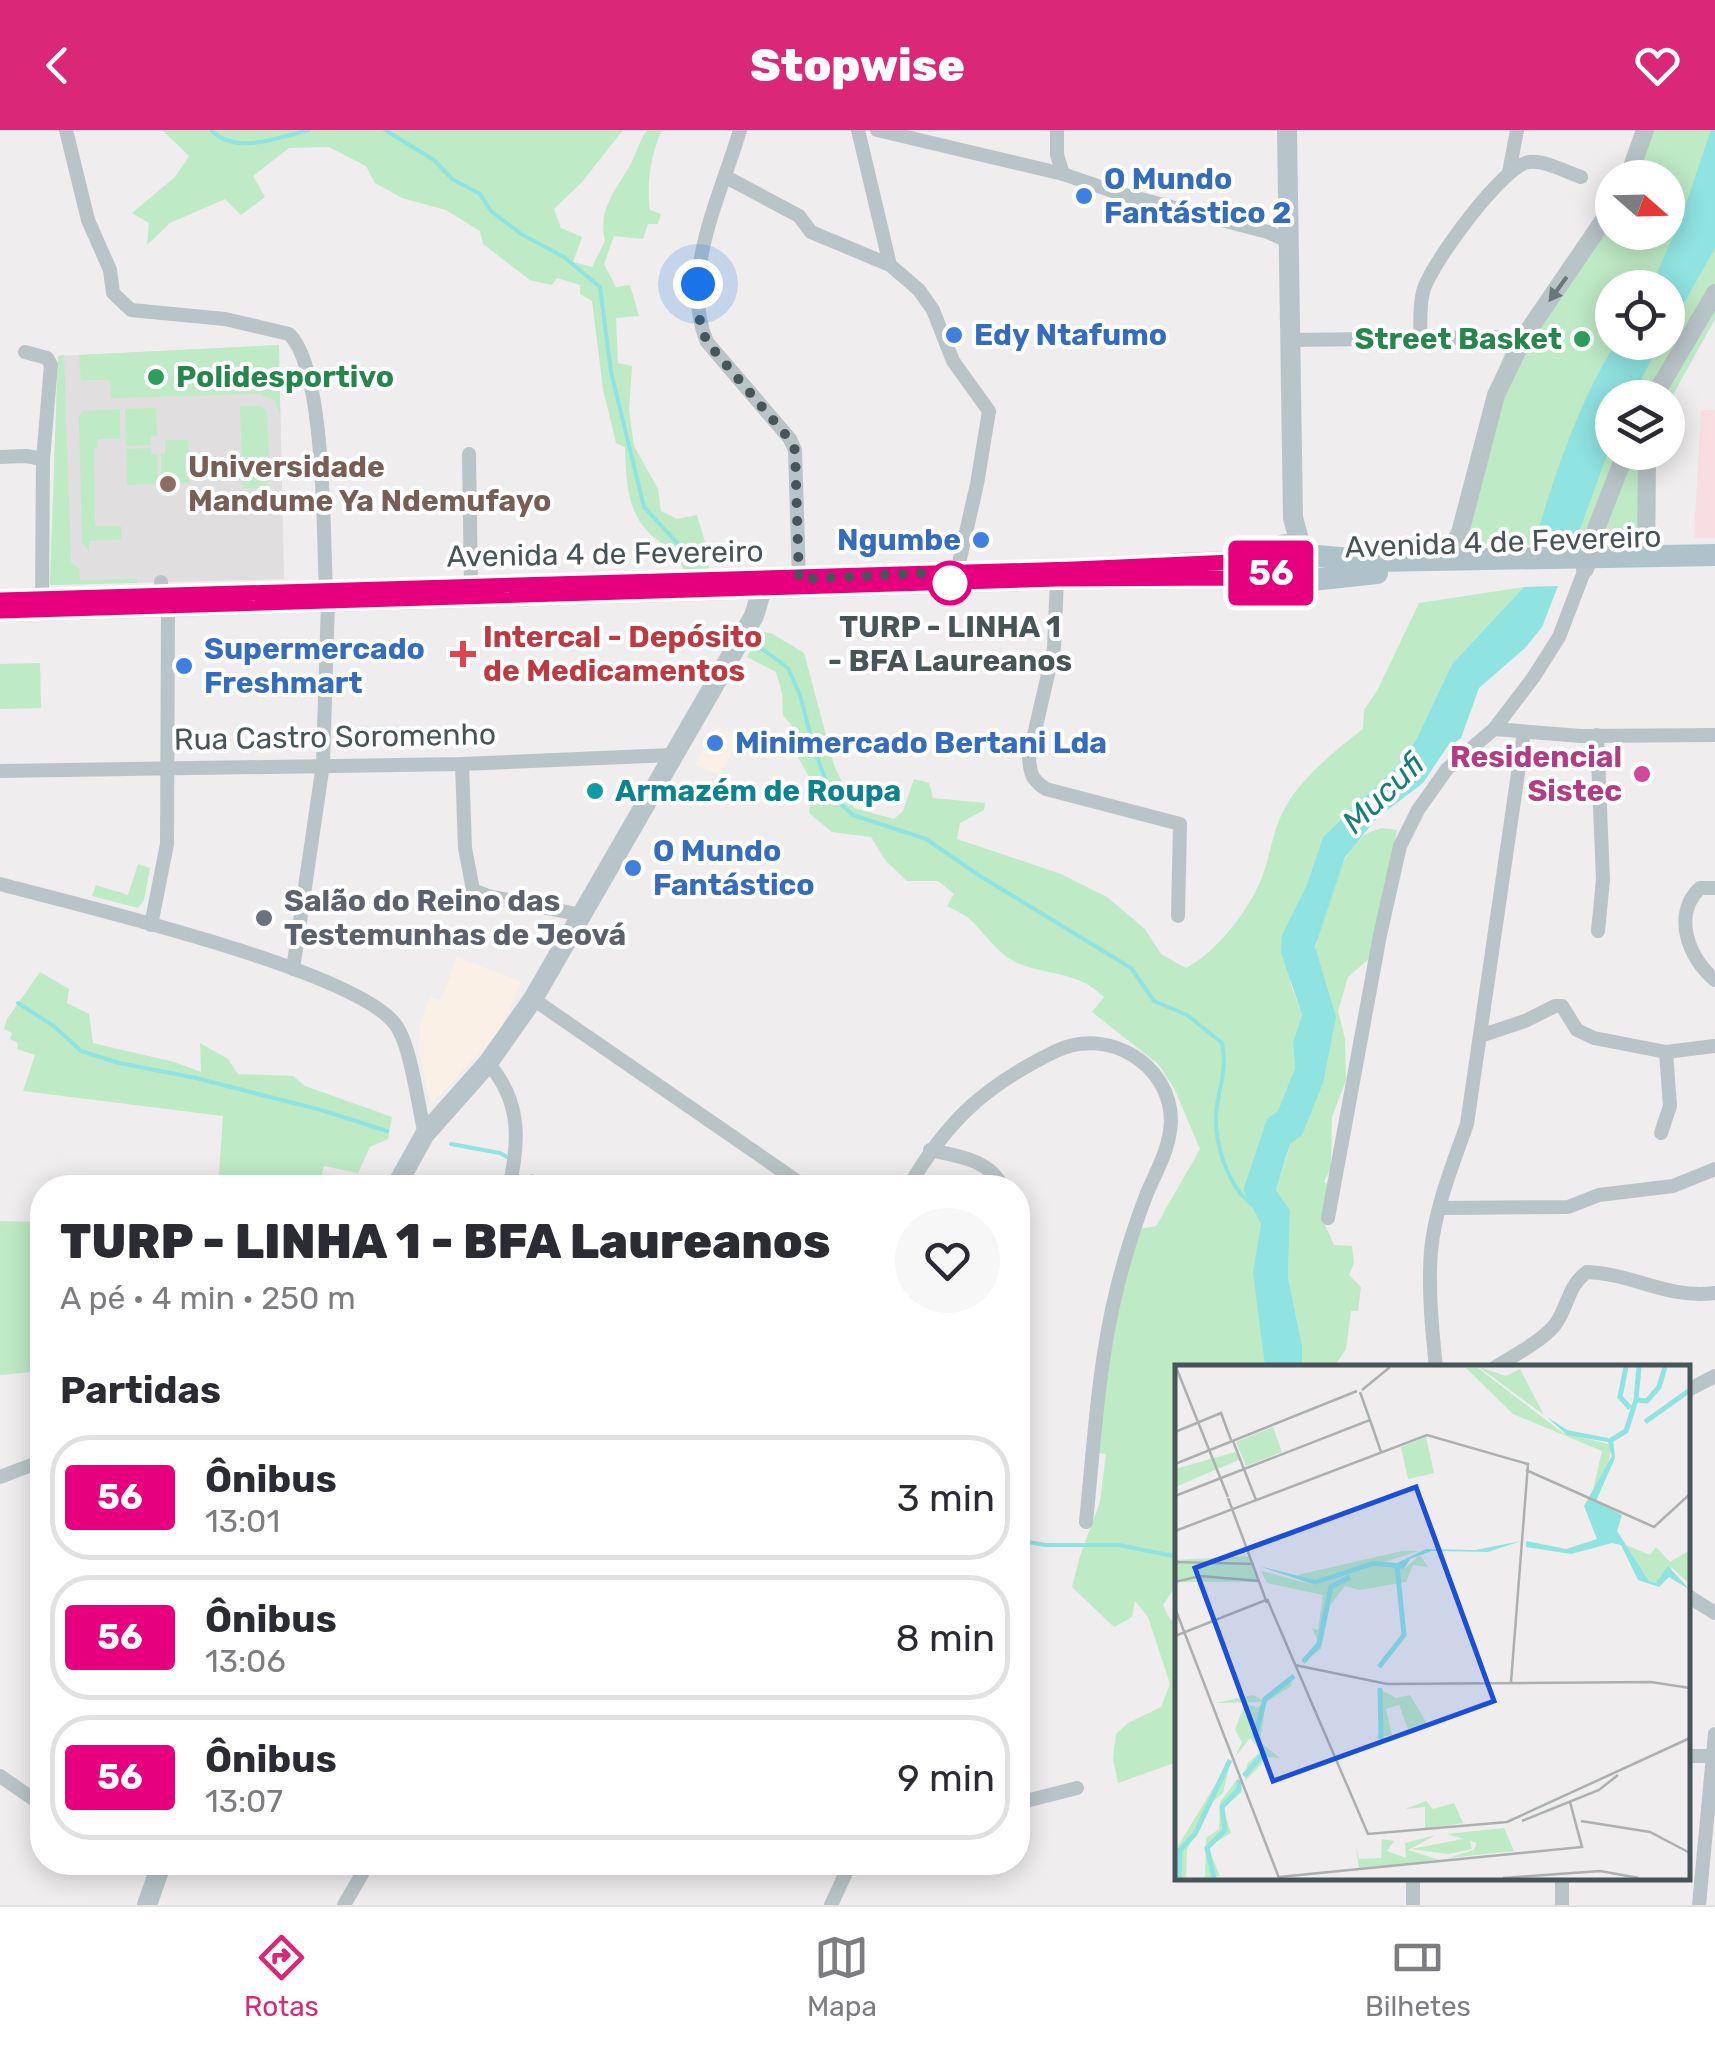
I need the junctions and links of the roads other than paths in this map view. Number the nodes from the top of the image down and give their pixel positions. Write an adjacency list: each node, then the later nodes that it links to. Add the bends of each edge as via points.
1 (66, 130): 46 (street, via 113,293 131,310 224,319 295,340 315,412)
2 (740, 130): 12 (street)
3 (858, 130): 16 (street)
4 (877, 130): 11 (street)
5 (1057, 130): 11 (street)
6 (1287, 130): 15 (main road)
7 (1516, 130): 10 (street)
8 (1646, 130): 9 (street)
9 (1635, 160)
10 (1509, 173): 13 (street, via 1526,161); 19 (street, via 1440,253 1423,291)
11 (1063, 174): 15 (street)
12 (726, 177): 16 (street, via 799,216 812,232); 40 (street, via 698,284 700,324 707,342 795,450)
13 (1580, 177)
14 (1595, 233): 18 (street, one-way to 18)
15 (1288, 241): 20 (main road)
16 (890, 264): 39 (street, via 933,310 953,361 988,411)
17 (1715, 293): 22 (street)
18 (1524, 336): 19 (street); 28 (street, via 1496,395)
19 (1420, 338): 20 (street)
20 (1290, 340): 29 (main road)
21 (25, 352): 25 (street, via 51,365)
22 (1665, 380)
23 (469, 454): 43 (street)
24 (0, 456): 25 (street)
25 (43, 459): 47 (street)
26 (1619, 470): 36 (street)
27 (1647, 470): 33 (street)
28 (1468, 501): 34 (street, via 1466,535); 35 (street)
29 (1293, 518): 30 (main road); 31 (main road)
30 (1273, 552): 31 (main road, Avenida 4 de Fevereiro, via 1292,545); 39 (main road, Avenida 4 de Fevereiro, via 1232,562); 42 (main road, via 1269,566)
31 (1303, 553): 35 (main road, Avenida 4 de Fevereiro); 42 (main road, Avenida 4 de Fevereiro, via 1304,574)
32 (1715, 554): 33 (main road, Avenida 4 de Fevereiro)
33 (1646, 556): 36 (main road, Avenida 4 de Fevereiro)
34 (1479, 558): 35 (main road, Avenida 4 de Fevereiro); 37 (main road, Avenida 4 de Fevereiro)
35 (1444, 559)
36 (1582, 563): 37 (main road, Avenida 4 de Fevereiro); 38 (main road, Avenida 4 de Fevereiro); 50 (street, via 1559,637)
37 (1522, 564): 42 (main road, Avenida 4 de Fevereiro)
38 (1715, 565)
39 (957, 572): 40 (main road, Avenida 4 de Fevereiro)
40 (799, 579): 43 (main road, Avenida 4 de Fevereiro)
41 (1057, 579): 42 (main road, Avenida 4 de Fevereiro); 44 (main road, Avenida 4 de Fevereiro); 62 (street, via 1054,648 1030,774 1046,789 1180,824)
42 (1287, 582)
43 (471, 587): 46 (main road, Avenida 4 de Fevereiro)
44 (762, 589): 46 (main road, Avenida 4 de Fevereiro); 54 (main road, via 754,616)
45 (163, 594): 46 (main road, Avenida 4 de Fevereiro); 47 (main road, Avenida 4 de Fevereiro); 49 (main road, Avenida 4 de Fevereiro); 57 (street)
46 (327, 596): 55 (street)
47 (42, 599): 48 (main road, Avenida 4 de Fevereiro)
48 (0, 600)
49 (0, 611)
50 (1494, 728): 51 (street); 82 (street, via 1447,769 1400,846)
51 (1524, 732): 52 (street); 68 (street)
52 (1596, 736): 53 (street); 64 (street, via 1603,880)
53 (1715, 736)
54 (672, 754): 56 (street, Rua Castro Soromenho); 61 (main road)
55 (323, 764): 56 (street, Rua Castro Soromenho); 57 (street, Rua Castro Soromenho); 65 (street)
56 (462, 764): 61 (street, via 473,890)
57 (168, 768): 58 (street, Rua Castro Soromenho); 63 (street, via 167,844)
58 (0, 771)
59 (0, 884): 63 (street)
60 (1715, 888): 66 (street, via 1700,888 1688,899 1684,917 1696,959)
61 (582, 915): 67 (main road)
62 (1178, 916)
63 (151, 925): 65 (street)
64 (1598, 931)
65 (293, 969): 73 (street, via 364,1000 398,1026)
66 (1715, 980)
67 (533, 999): 71 (main road); 78 (street)
68 (1483, 1034): 70 (street, via 1562,1006 1584,1035); 81 (street, via 1467,1124)
69 (1715, 1046): 70 (street)
70 (1666, 1052): 72 (street, via 1670,1106)
71 (488, 1062): 73 (main road); 77 (street, via 506,1084 516,1127)
72 (1660, 1133)
73 (425, 1134): 76 (main road)
74 (930, 1150): 79 (street); 80 (street, via 972,1160); 90 (street, via 971,1104 1064,1047 1102,1043 1122,1049 1154,1071 1165,1089 1171,1120 1166,1153 1130,1242 1106,1341)
75 (1715, 1169): 81 (street, via 1672,1186 1568,1206)
76 (402, 1175)
77 (512, 1175)
78 (787, 1175)
79 (916, 1175)
80 (993, 1175)
81 (1441, 1208): 84 (street, via 1429,1304)
82 (1328, 1218)
83 (1715, 1293): 85 (street, via 1688,1296 1587,1272 1576,1280 1556,1324)
84 (1436, 1365)
85 (1499, 1365)
86 (1715, 1376): 87 (street)
87 (1690, 1389)
88 (30, 1465): 89 (street)
89 (0, 1477)
90 (1086, 1522)
91 (1690, 1597): 92 (street)
92 (1715, 1613)
93 (1715, 1734): 94 (street)
94 (1713, 1756): 107 (street)
95 (0, 1776): 98 (street)
96 (30, 1788): 98 (street)
97 (1077, 1788): 100 (street)
98 (19, 1789): 99 (street)
99 (30, 1797)
100 (1030, 1800)
101 (158, 1875): 104 (main road)
102 (361, 1875): 105 (street)
103 (845, 1875): 106 (street)
104 (147, 1905)
105 (344, 1905)
106 (832, 1905)
107 (1699, 1905)

